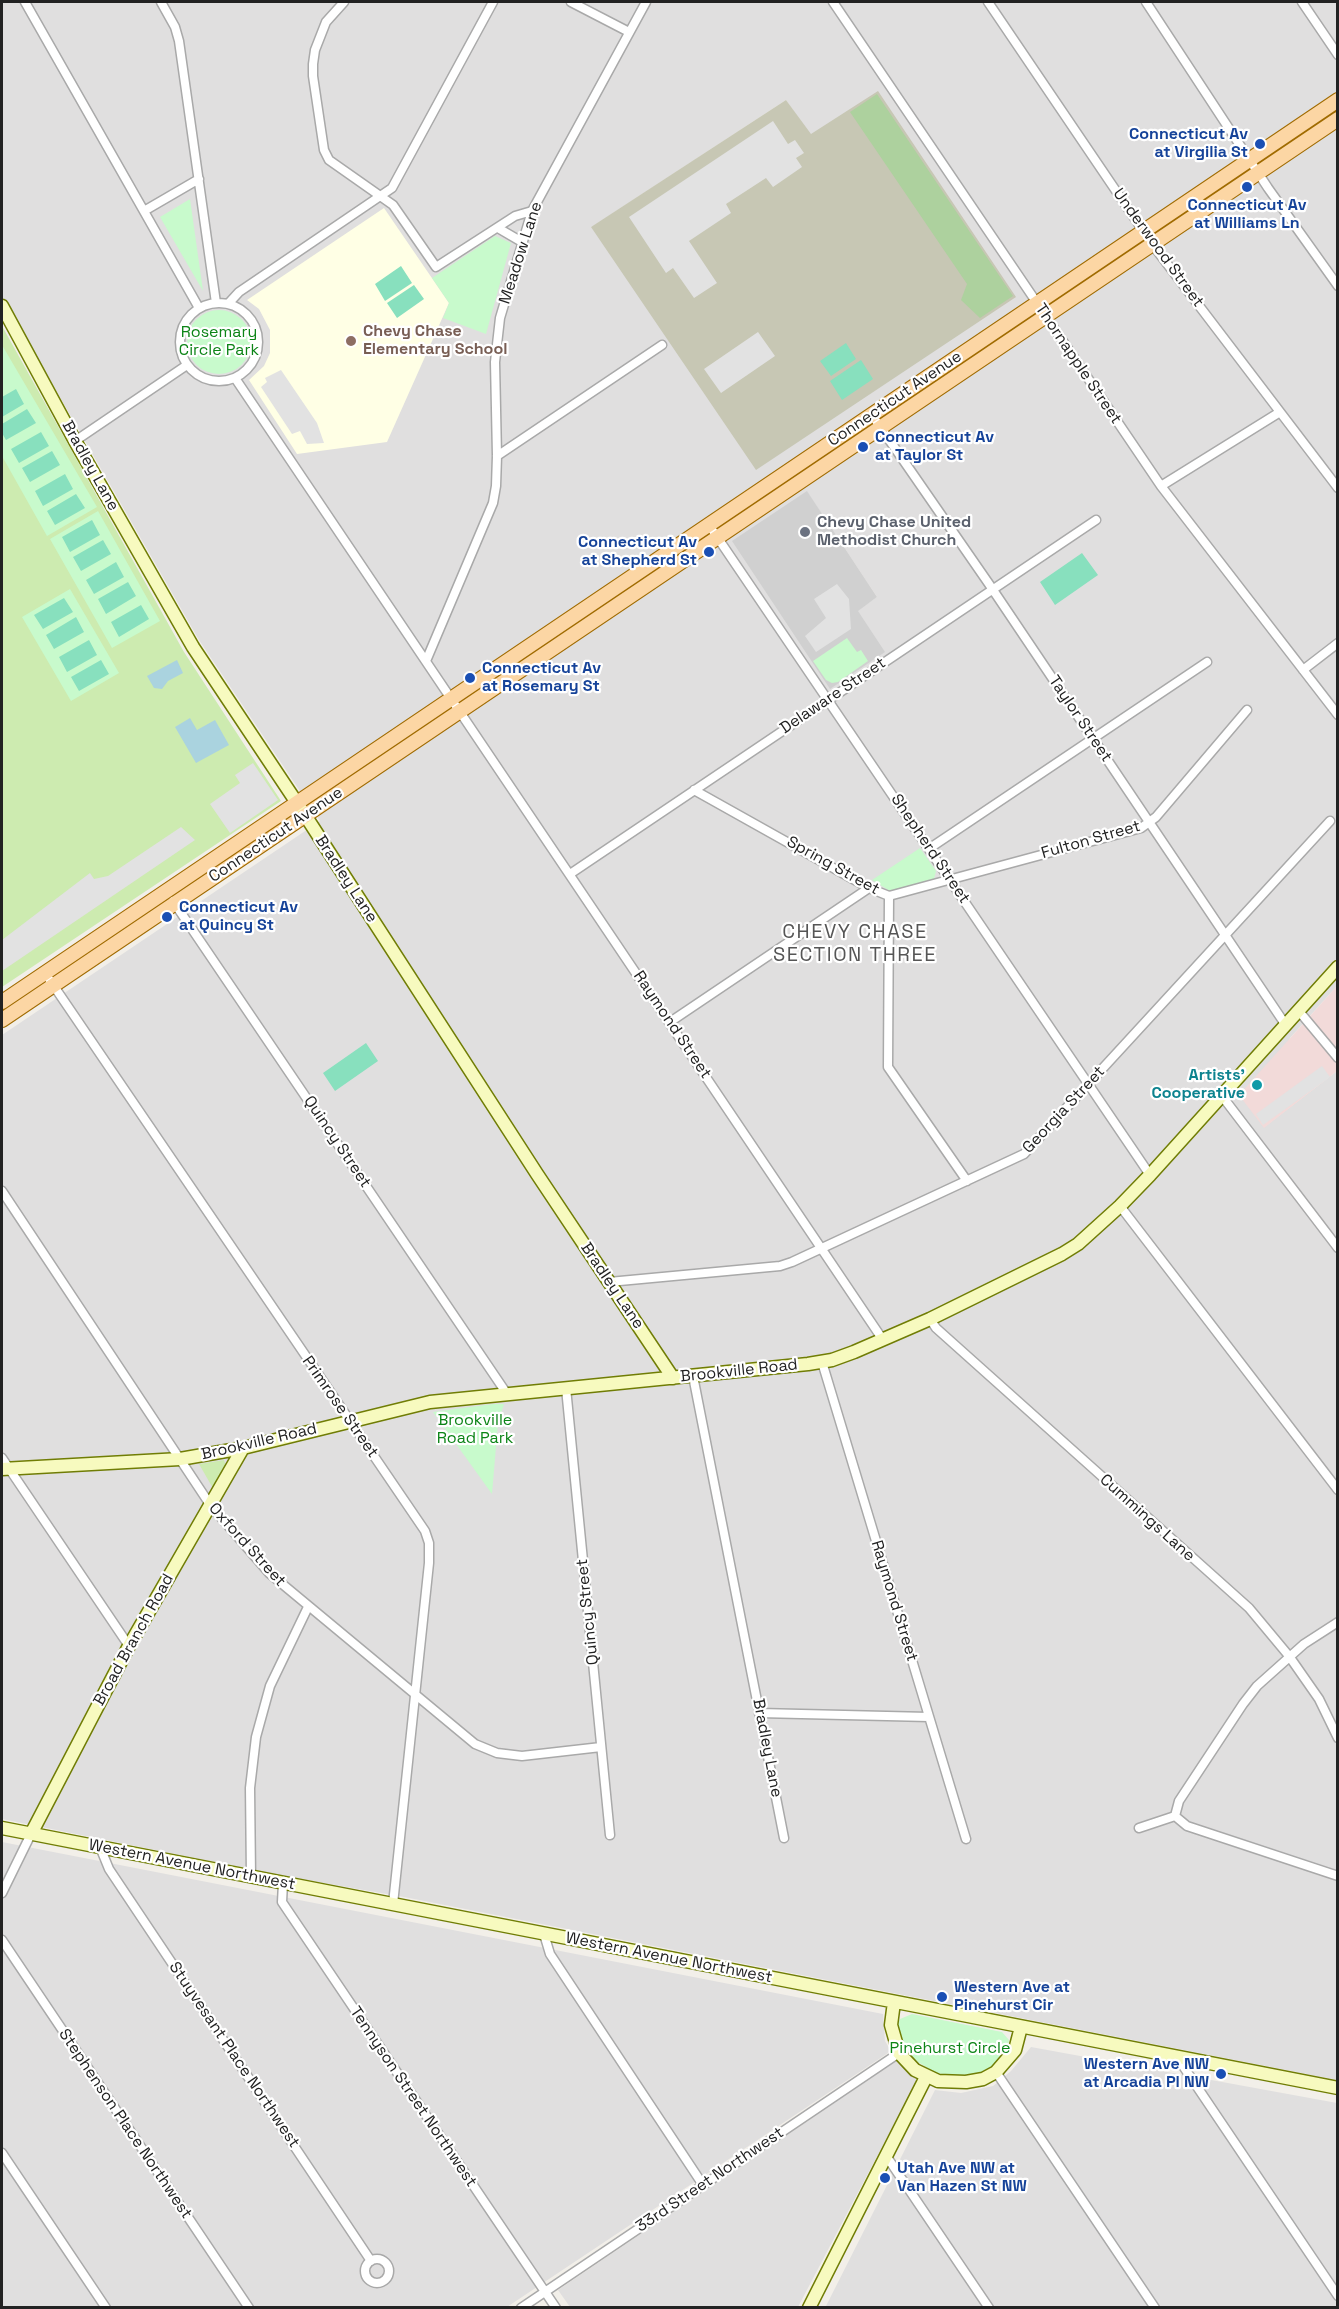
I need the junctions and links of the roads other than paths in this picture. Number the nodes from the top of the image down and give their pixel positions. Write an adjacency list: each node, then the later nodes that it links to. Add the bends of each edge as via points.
1 (25, 2): 19 (street)
2 (161, 2): 17 (street, via 179,41)
3 (344, 2): 18 (street, via 326,22 313,64 324,150 335,167)
4 (493, 2): 18 (street, via 392,188)
5 (571, 2): 11 (street)
6 (646, 2): 11 (street, Meadow Lane)
7 (833, 2): 27 (street, Thornapple Street)
8 (988, 2): 22 (street, Underwood Street)
9 (1146, 2): 15 (street)
10 (1302, 2): 12 (street)
11 (629, 32): 20 (street, Meadow Lane)
12 (1338, 55)
13 (1338, 100): 15 (main road, Connecticut Avenue)
14 (1338, 119): 16 (main road, Connecticut Avenue)
15 (1250, 159): 16 (street); 22 (main road, Connecticut Avenue)
16 (1257, 173): 24 (main road, Connecticut Avenue); 25 (street)
17 (199, 179): 19 (street); 26 (street)
18 (382, 195): 21 (street, via 436,267); 28 (street, via 239,292)
19 (144, 210): 30 (street)
20 (532, 211): 21 (street, via 515,216); 23 (street, Meadow Lane)
21 (498, 228): 23 (street)
22 (1144, 231): 24 (street, Underwood Street); 27 (main road, Connecticut Avenue)
23 (522, 242): 39 (street, Meadow Lane, via 500,318 495,362)
24 (1152, 244): 31 (main road, Connecticut Avenue); 35 (street, Underwood Street)
25 (1338, 286)
26 (216, 303): 28 (street); 30 (street)
27 (1037, 303): 31 (street, Thornapple Street); 36 (main road, Connecticut Avenue)
28 (228, 304): 34 (street, via 249,316 258,339 252,362)
29 (2, 306): 38 (street, Bradley Lane)
30 (199, 308): 33 (street, via 182,327 181,353)
31 (1045, 316): 37 (main road, Connecticut Avenue); 40 (street, Thornapple Street)
32 (662, 345): 39 (street)
33 (187, 365): 34 (street, via 209,380); 38 (street)
34 (234, 378): 47 (street)
35 (1280, 412): 40 (street); 41 (street, Underwood Street)
36 (872, 415): 37 (street, Taylor Street); 43 (main road, Connecticut Avenue)
37 (880, 427): 44 (main road, Connecticut Avenue); 45 (street, Taylor Street)
38 (75, 441): 57 (street, Bradley Lane, via 193,647)
39 (497, 456): 47 (street, Meadow Lane, via 496,486 489,513)
40 (1161, 486): 49 (street, Thornapple Street)
41 (1338, 488)
42 (1096, 520): 45 (street, Delaware Street)
43 (710, 525): 44 (street, Shepherd Street); 50 (main road, Connecticut Avenue)
44 (718, 537): 51 (street, Shepherd Street); 53 (main road, Connecticut Avenue)
45 (992, 588): 51 (street, Delaware Street); 55 (street, Taylor Street)
46 (1338, 643): 49 (street)
47 (426, 661): 50 (street)
48 (1207, 662): 55 (street)
49 (1303, 670): 54 (street, Thornapple Street)
50 (452, 698): 53 (street); 57 (main road, Connecticut Avenue)
51 (828, 699): 56 (street, Delaware Street); 61 (street, Shepherd Street)
52 (1247, 710): 60 (street, Fulton Street)
53 (460, 711): 58 (main road, Connecticut Avenue); 62 (street, Raymond Street)
54 (1338, 715)
55 (1093, 738): 60 (street, Taylor Street); 61 (street)
56 (694, 790): 62 (street, Delaware Street); 64 (street, Spring Street)
57 (297, 802): 58 (street, Bradley Lane); 65 (main road, Connecticut Avenue)
58 (305, 815): 67 (main road, Connecticut Avenue); 86 (street, Bradley Lane)
59 (1330, 821): 68 (street, Georgia Street)
60 (1149, 822): 63 (street, Fulton Street, via 1141,828); 68 (street, Taylor Street)
61 (930, 848): 63 (street, Shepherd Street)
62 (570, 874): 75 (street, Raymond Street)
63 (950, 879): 66 (street, Fulton Street); 78 (street, Shepherd Street)
64 (869, 888): 66 (street, Spring Street); 75 (street)
65 (166, 890): 67 (street, Quincy Street); 70 (main road, Connecticut Avenue)
66 (889, 896): 81 (street, Spring Street, via 888,1067)
67 (175, 903): 71 (main road, Connecticut Avenue); 93 (street, Quincy Street)
68 (1225, 935): 76 (street, Taylor Street); 78 (street, Georgia Street)
69 (1338, 967): 73 (street, Brookville Road)
70 (45, 973): 71 (street, Primrose Street); 72 (main road, Connecticut Avenue)
71 (53, 985): 74 (main road, Connecticut Avenue); 94 (street, Primrose Street)
72 (2, 1002)
73 (1298, 1010): 76 (street, Brookville Road); 77 (street)
74 (2, 1020)
75 (670, 1022): 84 (street, Raymond Street)
76 (1285, 1024): 79 (street, Brookville Road)
77 (1337, 1057)
78 (1089, 1084): 80 (street, Shepherd Street); 81 (street, Georgia Street, via 1024,1154)
79 (1222, 1096): 80 (street, Brookville Road); 85 (street)
80 (1149, 1174): 83 (street, Brookville Road)
81 (967, 1181): 84 (street, Georgia Street)
82 (2, 1191): 97 (street, Oxford Street)
83 (1120, 1206): 87 (street, Brookville Road, via 1062,1254); 99 (street)
84 (823, 1248): 86 (street, Georgia Street, via 780,1266); 88 (street, Raymond Street)
85 (1338, 1248)
86 (609, 1282): 91 (street, Bradley Lane)
87 (930, 1319): 88 (street, Brookville Road); 104 (street, Cummings Lane, via 1248,1608)
88 (883, 1340): 89 (street, Brookville Road)
89 (822, 1362): 90 (street, Brookville Road); 107 (street, Raymond Street)
90 (693, 1376): 91 (street, Brookville Road); 106 (street, Bradley Lane)
91 (673, 1378): 92 (street, Brookville Road)
92 (566, 1388): 93 (street, Brookville Road); 109 (street, Quincy Street)
93 (507, 1394): 94 (street, Brookville Road, via 430,1402)
94 (349, 1421): 95 (street, Brookville Road); 105 (street, Primrose Street, via 420,1521 429,1543)
95 (243, 1448): 97 (street, Brookville Road); 100 (street, Broad Branch Road)
96 (2, 1458): 98 (street)
97 (180, 1460): 98 (street, Brookville Road); 100 (street, Oxford Street)
98 (5, 1469): 103 (street)
99 (1338, 1490)
100 (211, 1506): 101 (street, Oxford Street, via 263,1567); 103 (street, Broad Branch Road)
101 (308, 1607): 105 (street, Oxford Street); 119 (street, via 270,1686 256,1737 250,1788)
102 (1338, 1622): 104 (street)
103 (129, 1646): 113 (street, Broad Branch Road)
104 (1289, 1656): 108 (street, Cummings Lane, via 1319,1699); 110 (street, via 1243,1704 1179,1801)
105 (415, 1695): 109 (street, Oxford Street, via 475,1744 497,1753 522,1756); 122 (street, Primrose Street)
106 (759, 1713): 107 (street); 115 (street, Bradley Lane)
107 (929, 1717): 116 (street, Raymond Street)
108 (1338, 1738)
109 (601, 1747): 114 (street, Quincy Street)
110 (1175, 1816): 112 (street); 118 (street, via 1187,1826)
111 (2, 1828): 113 (street, Western Avenue Northwest)
112 (1139, 1828)
113 (31, 1834): 117 (street, Western Avenue Northwest); 121 (street)
114 (610, 1835)
115 (784, 1838)
116 (966, 1839)
117 (100, 1847): 119 (street, Western Avenue Northwest); 135 (street, Stuyvesant Place Northwest, via 109,1869)
118 (1338, 1875)
119 (250, 1877): 120 (street, Western Avenue Northwest)
120 (283, 1883): 122 (street, Western Avenue Northwest); 136 (street, Tennyson Street Northwest, via 282,1902)
121 (2, 1893)
122 (393, 1904): 123 (street, Western Avenue Northwest)
123 (544, 1934): 125 (street, Western Avenue Northwest); 134 (street, via 550,1954)
124 (2, 1940): 139 (street, Stephenson Place Northwest)
125 (894, 2002): 126 (street, Western Avenue Northwest); 127 (street, via 891,2025)
126 (1021, 2026): 128 (street, Western Avenue Northwest); 129 (street, via 1012,2054)
127 (898, 2053): 130 (street); 134 (street, 33rd Street Northwest)
128 (1177, 2057): 131 (street, Western Avenue Northwest); 137 (street)
129 (996, 2072): 130 (street, via 962,2083); 144 (street)
130 (927, 2077): 133 (street)
131 (1338, 2088)
132 (2, 2153): 138 (street)
133 (886, 2157): 142 (street); 143 (street)
134 (703, 2185): 136 (street, 33rd Street Northwest)
135 (371, 2261)
136 (545, 2292): 140 (street, 33rd Street Northwest); 141 (street, Tennyson Street Northwest)
137 (1338, 2296)
138 (106, 2307)
139 (249, 2307)
140 (521, 2307)
141 (556, 2307)
142 (809, 2307)
143 (989, 2307)
144 (1155, 2307)

